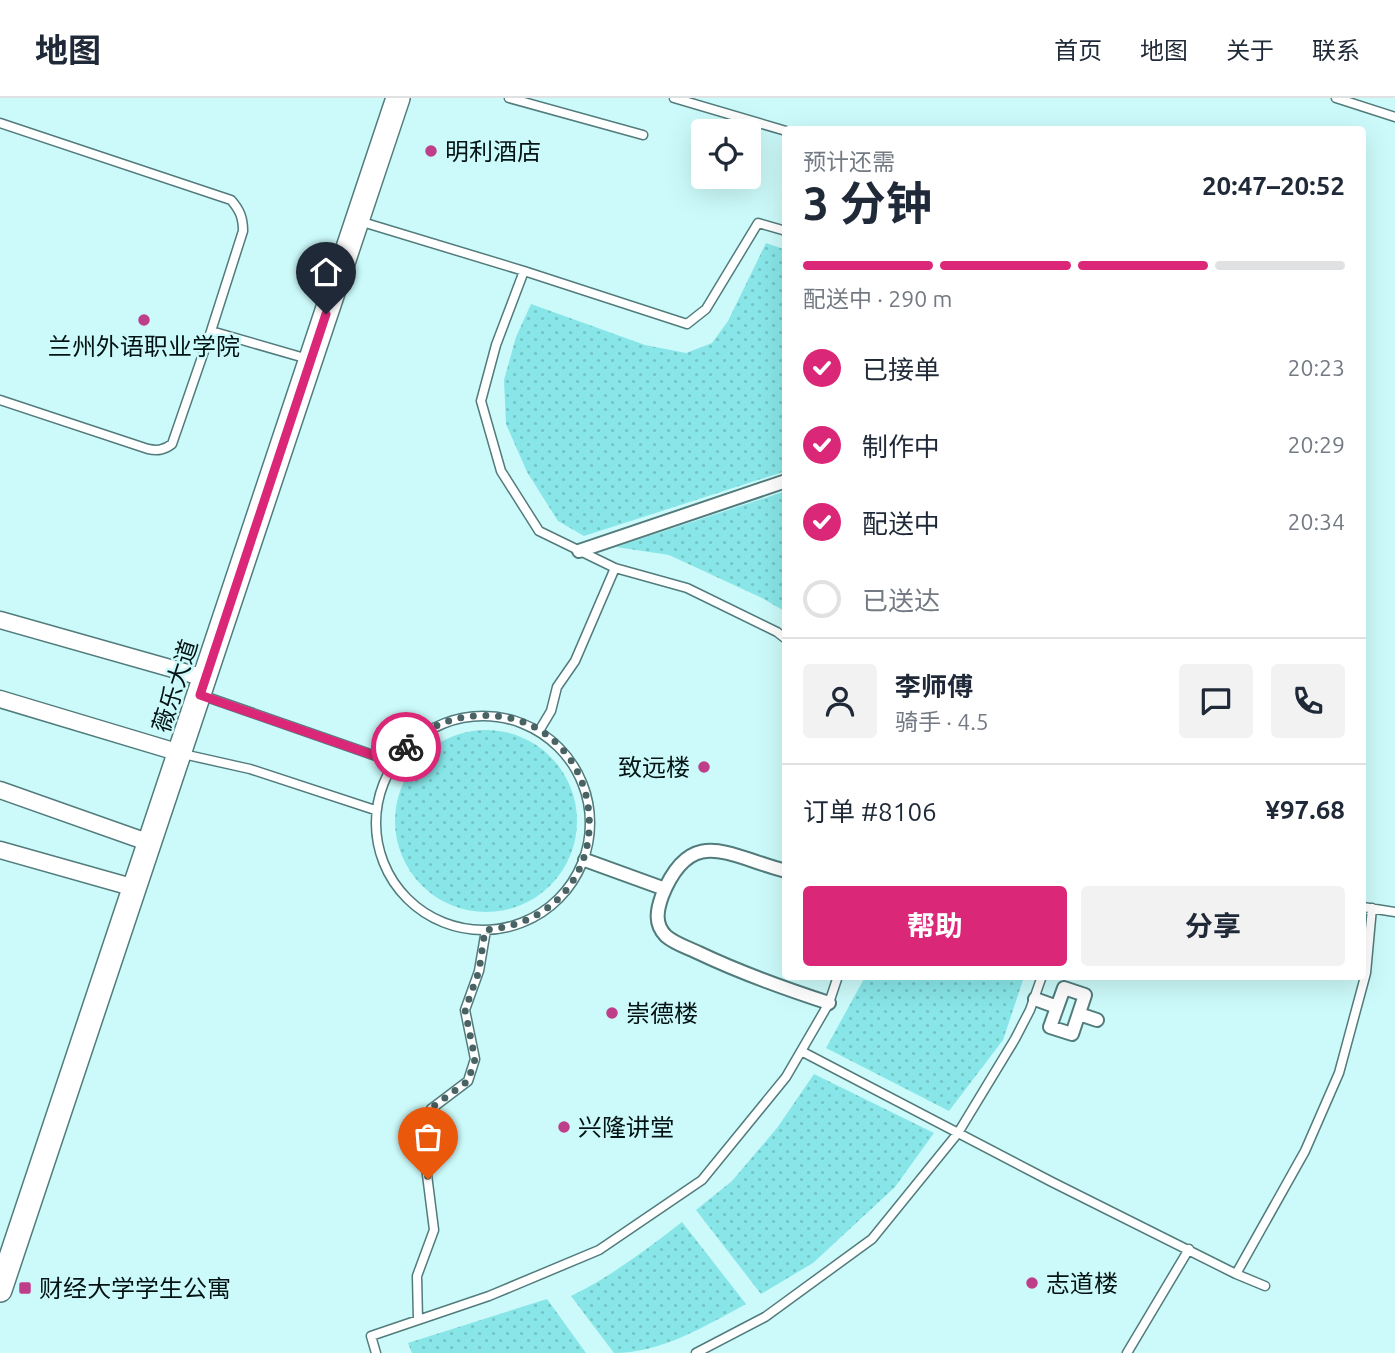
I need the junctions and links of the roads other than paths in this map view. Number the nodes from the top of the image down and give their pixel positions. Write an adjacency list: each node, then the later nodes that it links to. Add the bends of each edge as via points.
1 (398, 98): 9 (main road, 薇乐大道)
2 (509, 98): 8 (lane)
3 (674, 98): 7 (lane)
4 (1336, 98): 5 (lane)
5 (1395, 117)
6 (0, 123): 12 (lane, via 231,200 241,214 243,231)
7 (782, 130)
8 (643, 135)
9 (357, 221): 11 (lane); 13 (main road, 薇乐大道)
10 (782, 230): 11 (lane, via 758,223 706,309 687,324)
11 (524, 271): 16 (lane, via 481,401 501,471 539,531)
12 (211, 331): 13 (lane); 14 (lane, via 172,444 161,450)
13 (311, 360): 20 (main road, 薇乐大道)
14 (0, 400)
15 (782, 482): 16 (street)
16 (579, 551): 17 (lane)
17 (615, 568): 19 (lane, via 687,588); 22 (lane)
18 (0, 620): 20 (street)
19 (782, 636)
20 (202, 686): 23 (main road, 薇乐大道); 24 (lane)
21 (0, 699): 23 (street)
22 (538, 731): 24 (lane, via 495,716 464,717 422,734); 29 (lane, via 567,756 585,790 590,820)
23 (180, 753): 26 (lane, via 250,769); 27 (main road, 薇乐大道)
24 (393, 762): 26 (lane)
25 (0, 790): 27 (street)
26 (375, 810): 35 (lane, via 380,856 403,895 440,921)
27 (150, 843): 31 (main road, 薇乐大道)
28 (0, 850): 31 (street)
29 (585, 860): 32 (street); 35 (lane, via 566,891 543,911 516,925)
30 (782, 870): 32 (street, via 705,850 682,860)
31 (135, 888): 48 (main road, 薇乐大道)
32 (665, 889): 41 (street, via 657,918 665,935 750,977)
33 (1367, 908): 34 (lane); 36 (lane)
34 (1395, 912)
35 (485, 930): 52 (lane, via 479,971 465,1010 475,1059 468,1081 430,1109 421,1127 434,1230 417,1276)
36 (1366, 974)
37 (837, 980): 41 (lane)
38 (1041, 980): 40 (lane)
39 (1364, 980): 49 (lane, via 1339,1073 1305,1151)
40 (1035, 999): 42 (street); 46 (lane)
41 (830, 1003): 45 (lane)
42 (1057, 1007): 43 (street, via 1064,988 1075,991 1086,995); 43 (street, via 1050,1027 1072,1034)
43 (1079, 1014): 44 (street)
44 (1097, 1020)
45 (801, 1051): 46 (lane); 52 (lane, via 786,1077 702,1180 599,1250)
46 (958, 1132): 47 (lane); 54 (lane, via 872,1239 765,1317)
47 (1189, 1249): 49 (lane); 55 (lane)
48 (6, 1254): 51 (main road, 薇乐大道)
49 (1236, 1274): 50 (lane)
50 (1265, 1286)
51 (0, 1290)
52 (418, 1320): 53 (lane, via 371,1336)
53 (376, 1353)
54 (695, 1353)
55 (1127, 1353)

